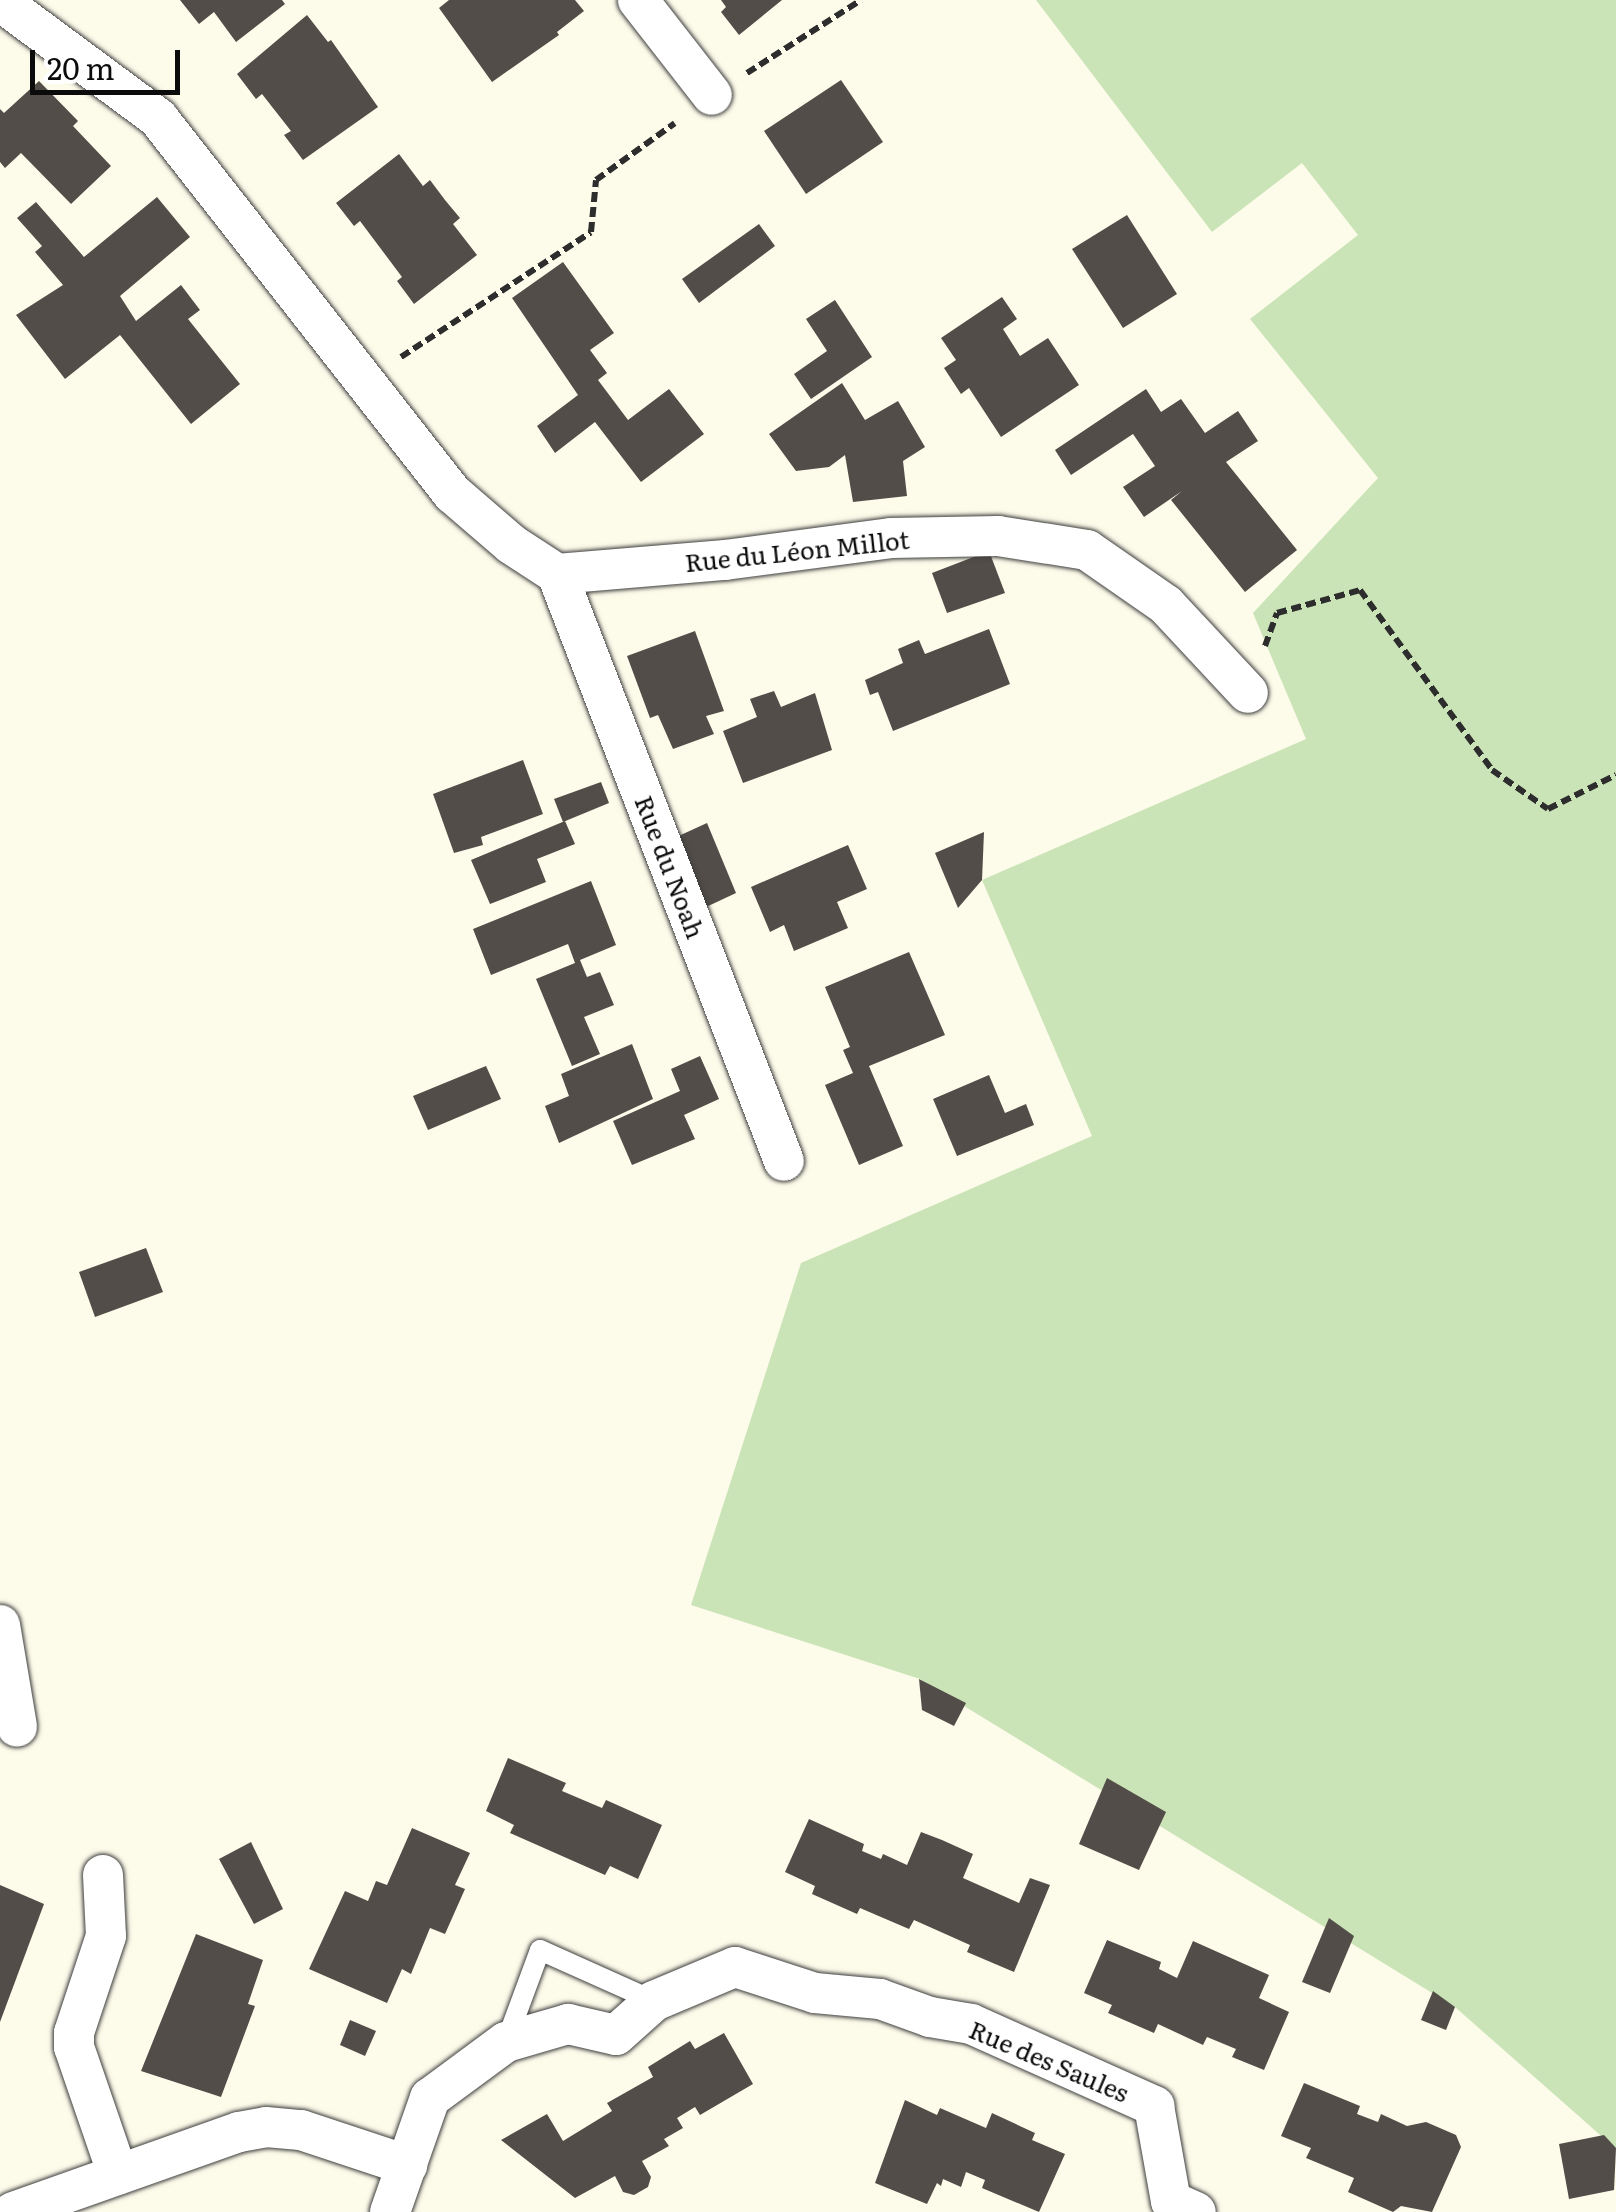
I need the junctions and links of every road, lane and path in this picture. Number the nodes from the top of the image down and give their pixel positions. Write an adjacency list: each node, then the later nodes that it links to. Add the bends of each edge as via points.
1 (638, 0): 4 (street)
2 (861, 0): 4 (path)
3 (0, 1): 5 (street, via 158,118 282,270)
4 (712, 96): 5 (path, via 596,180 591,232)
5 (362, 383): 6 (street, via 452,493)
6 (557, 574): 7 (street, Rue du Léon Millot, via 891,538 998,536 1087,550 1166,606); 9 (street, Rue du Noah)
7 (1248, 693): 8 (path, via 1277,613 1360,590 1492,770 1548,808)
8 (1616, 775)
9 (784, 1160)
10 (0, 1625): 11 (street)
11 (17, 1727)
12 (103, 1876): 16 (street, via 106,1936 74,2047)
13 (654, 2001): 14 (street, Rue des Saules, via 616,2034 568,2024); 14 (lane, via 540,1950); 17 (street, Rue des Saules, via 735,1966 814,1994 880,1999 971,2024 1154,2106)
14 (506, 2042): 15 (street, Rue des Saules, via 430,2098)
15 (407, 2165): 16 (street, via 301,2130 266,2127); 19 (street)
16 (118, 2175): 18 (street)
17 (1177, 2208)
18 (13, 2212)
19 (390, 2212)

